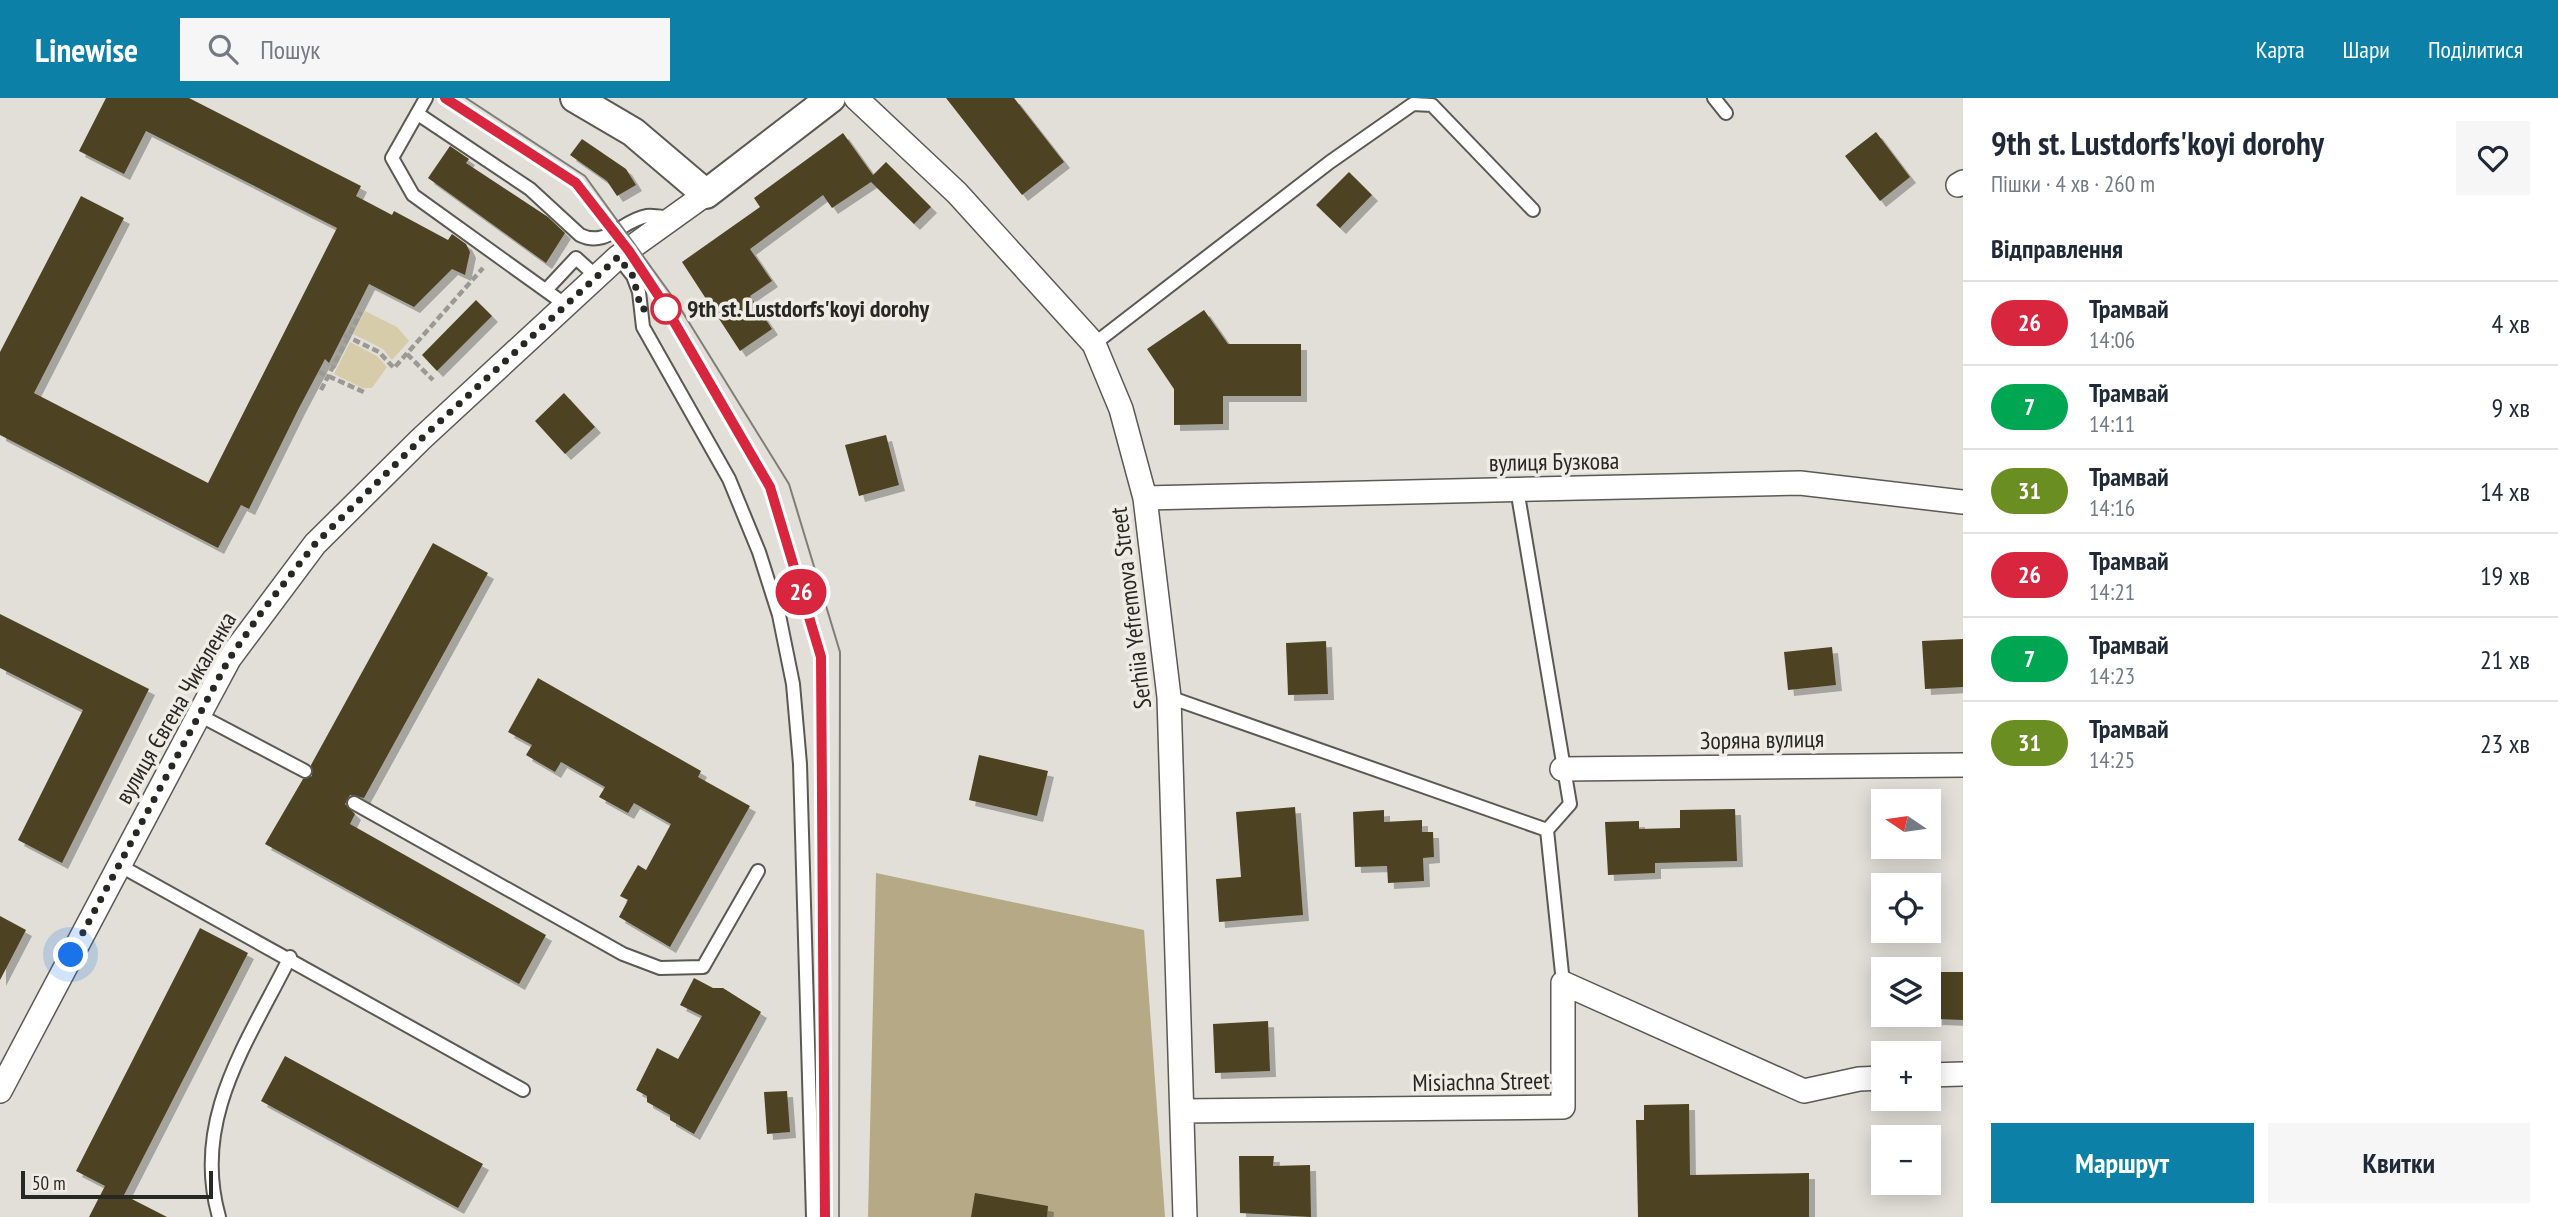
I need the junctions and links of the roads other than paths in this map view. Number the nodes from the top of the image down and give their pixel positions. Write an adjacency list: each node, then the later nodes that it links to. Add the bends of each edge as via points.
1 (426, 98): 7 (lane)
2 (575, 98): 8 (street, via 633,132)
3 (831, 98): 8 (street)
4 (856, 98): 15 (street, Serhiia Yefremova Street, via 957,193)
5 (1714, 98): 6 (lane)
6 (1726, 113)
7 (418, 114): 10 (lane, via 530,189 589,240 601,239 646,216); 13 (lane, via 392,158 413,195)
8 (706, 194): 10 (street, вулиця Євгена Чикаленка)
9 (1533, 210): 15 (lane, via 1432,105 1413,104 1330,162)
10 (676, 218): 11 (street, вулиця Євгена Чикаленка)
11 (618, 257): 12 (street, вулиця Євгена Чикаленка); 37 (lane, via 639,292 643,327 729,479 779,615 793,684 800,764)
12 (597, 277): 13 (lane, via 576,258); 14 (street, вулиця Євгена Чикаленка)
13 (547, 289): 14 (lane)
14 (566, 305): 20 (street, вулиця Євгена Чикаленка, via 315,544 229,659)
15 (1094, 344): 17 (street, Serhiia Yefremova Street, via 1121,409)
16 (1517, 489): 17 (street, вулиця Бузкова); 18 (street, вулиця Бузкова, via 1800,483); 22 (lane)
17 (1145, 498): 19 (street, Serhiia Yefremova Street)
18 (1963, 502)
19 (1169, 697): 25 (lane); 35 (street, Serhiia Yefremova Street)
20 (199, 715): 23 (lane); 26 (street, вулиця Євгена Чикаленка)
21 (1963, 765): 22 (street, Зоряна вулиця)
22 (1562, 769): 25 (lane, via 1570,804)
23 (305, 771)
24 (354, 803): 27 (lane, via 623,954 660,968 703,967)
25 (1546, 830): 29 (lane)
26 (117, 864): 28 (lane); 34 (street, вулиця Євгена Чикаленка)
27 (758, 871)
28 (290, 957): 33 (lane); 36 (lane, via 220,1101 213,1126 211,1191)
29 (1563, 983): 32 (street, via 1804,1091); 35 (street, Misiachna Street, via 1563,1107)
30 (1963, 1073): 31 (street)
31 (1941, 1074)
32 (1871, 1078)
33 (523, 1090)
34 (0, 1091)
35 (1183, 1111): 38 (street, Serhiia Yefremova Street)
36 (219, 1217)
37 (813, 1217)
38 (1185, 1217)

